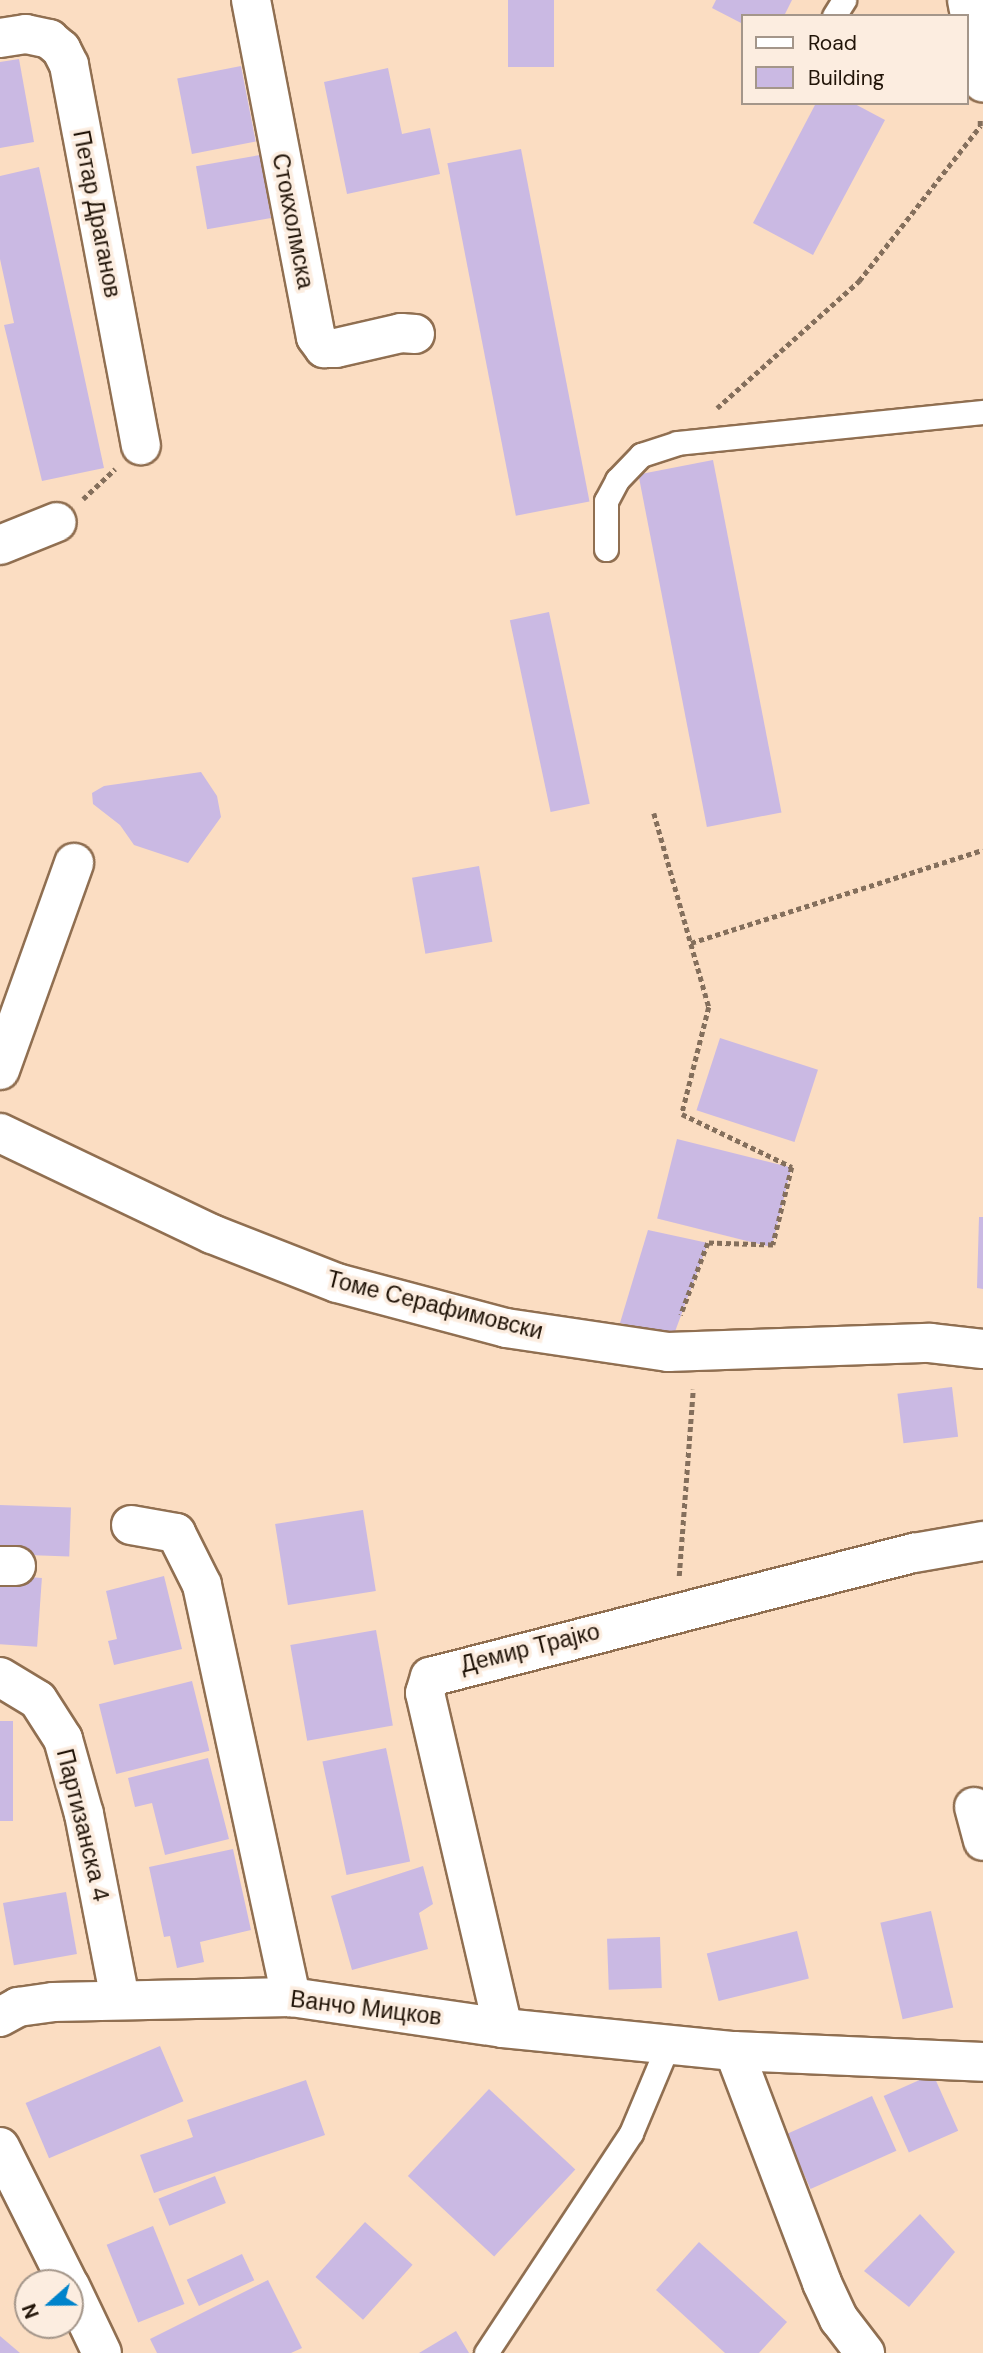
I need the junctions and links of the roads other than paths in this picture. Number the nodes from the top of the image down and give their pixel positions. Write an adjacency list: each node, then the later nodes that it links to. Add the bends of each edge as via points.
1 (251, 0): 5 (street, Стокхолмска, via 316,337 324,348 335,348)
2 (967, 0): 4 (street)
3 (0, 38): 7 (street, Петар Драганов, via 26,34 49,39 69,65)
4 (981, 71)
5 (415, 334)
6 (983, 412): 10 (lane, via 677,443 641,456 617,480 606,501)
7 (141, 445)
8 (57, 522): 9 (street)
9 (0, 545)
10 (606, 549)
11 (75, 863): 12 (street)
12 (0, 1070)
13 (0, 1133): 14 (street, Томе Серафимовски, via 212,1234 337,1283 506,1328 682,1352 930,1343)
14 (983, 1349)
15 (131, 1525): 18 (street, via 176,1533 202,1585)
16 (983, 1541): 21 (street, Демир Трајко, via 914,1553 430,1677 425,1693)
17 (0, 1676): 19 (street, Партизанска 4, via 38,1700 63,1739 87,1827)
18 (290, 1997): 19 (street, Ванчо Мицков); 21 (street, Ванчо Мицков)
19 (120, 2000): 20 (street, Ванчо Мицков, via 36,2004)
20 (0, 2017)
21 (503, 2028): 22 (street, Ванчо Мицков)
22 (668, 2045): 23 (street, Ванчо Мицков); 29 (lane, via 631,2133)
23 (734, 2051): 24 (street, Ванчо Мицков); 30 (street, via 822,2283 839,2319)
24 (983, 2062)
25 (0, 2147): 26 (street)
26 (61, 2269)
27 (84, 2316): 28 (street)
28 (102, 2353)
29 (486, 2353)
30 (865, 2353)

